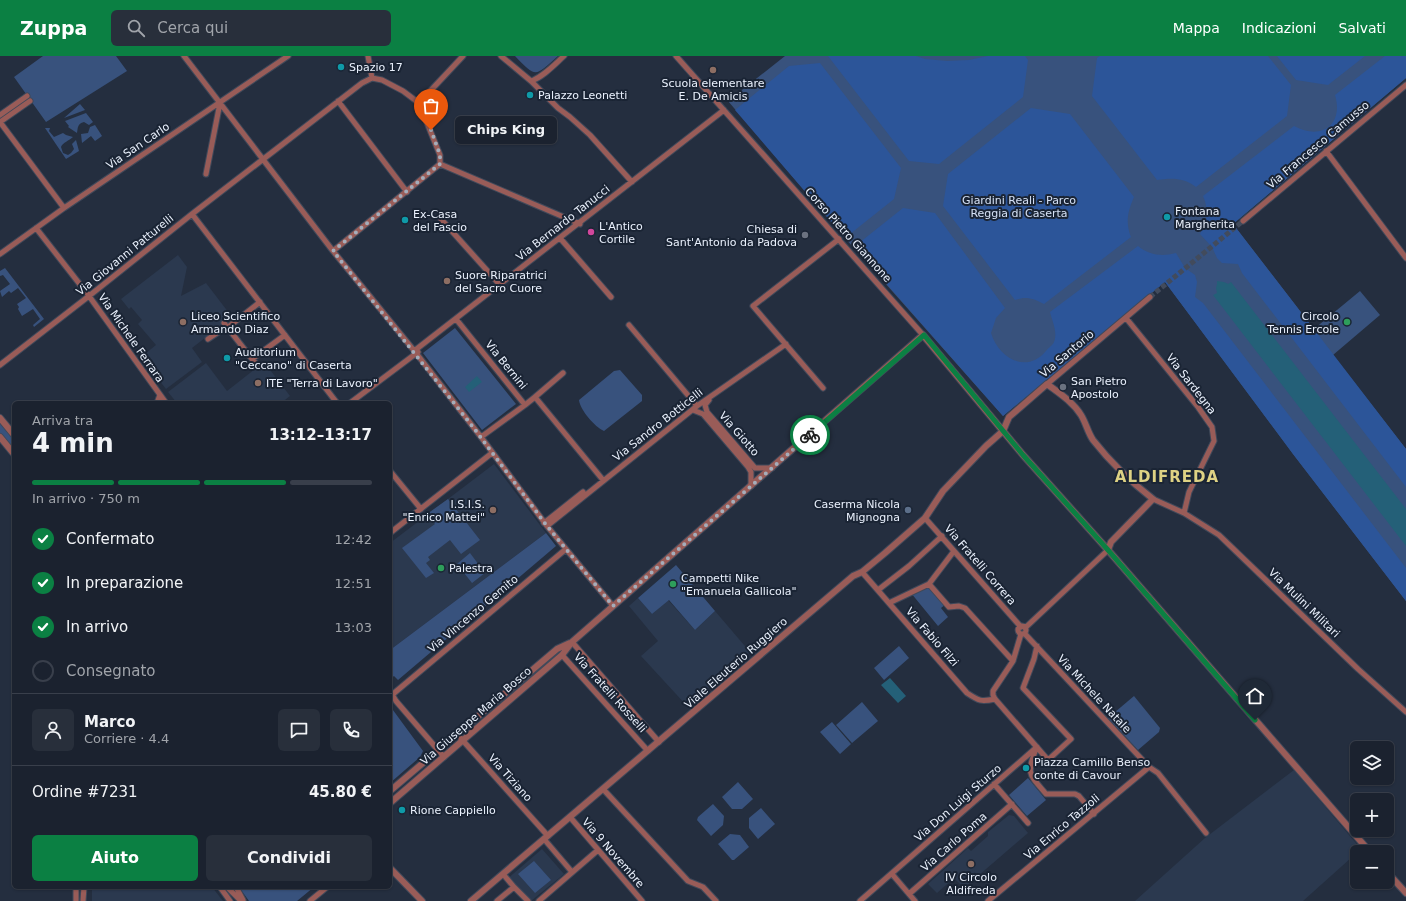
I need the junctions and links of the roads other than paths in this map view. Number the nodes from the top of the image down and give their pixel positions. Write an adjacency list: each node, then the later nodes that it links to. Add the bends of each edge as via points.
1 (184, 56): 12 (street)
2 (288, 56): 12 (street, Via San Carlo)
3 (368, 56): 8 (street)
4 (463, 56): 13 (street)
5 (501, 56): 9 (street)
6 (564, 56): 9 (street)
7 (676, 56): 14 (street, Corso Pietro Giannone)
8 (372, 78): 11 (street, Via Giovanni Patturelli); 13 (street, via 382,80 403,91)
9 (531, 81): 21 (street, via 590,135)
10 (1406, 85): 17 (street, Via Francesco Camusso)
11 (338, 101): 18 (street, Via Giovanni Patturelli); 22 (street)
12 (220, 103): 18 (street); 20 (street); 23 (street, Via San Carlo)
13 (419, 103): 19 (street, via 440,155)
14 (724, 110): 21 (street, Via Bernardo Tanucci); 30 (street, Corso Pietro Giannone)
15 (0, 115): 16 (street, via 29,98)
16 (0, 122): 23 (street)
17 (1326, 151): 26 (street, Via Francesco Camusso); 33 (street)
18 (263, 159): 24 (street, Via Giovanni Patturelli); 31 (street)
19 (440, 164): 22 (street); 27 (street)
20 (206, 174)
21 (632, 182): 27 (street, Via Bernardo Tanucci)
22 (407, 192): 31 (street)
23 (64, 208): 28 (street, Via San Carlo)
24 (192, 214): 35 (street, Via Giovanni Patturelli); 38 (street)
25 (441, 219): 34 (street)
26 (1243, 221)
27 (580, 224): 29 (street, Via Bernardo Tanucci)
28 (36, 228): 32 (street, Via San Carlo); 35 (street, Via Michele Ferrara)
29 (560, 238): 34 (street, Via Bernardo Tanucci); 36 (street)
30 (839, 239): 44 (street, Corso Pietro Giannone); 46 (street, via 753,306)
31 (333, 251): 47 (street)
32 (0, 254)
33 (1406, 258)
34 (500, 285): 40 (street, Via Bernardo Tanucci)
35 (90, 296): 49 (street, Via Giovanni Patturelli); 54 (street, Via Michele Ferrara)
36 (611, 297)
37 (1150, 297): 39 (street, Via Santorio)
38 (260, 302): 42 (street); 43 (street)
39 (1126, 318): 52 (street, Via Santorio); 77 (street, Via Sardegna, via 1212,427 1214,441 1189,492)
40 (457, 320): 47 (street, Via Bernardo Tanucci); 61 (street, Via Bernini)
41 (629, 325): 62 (street)
42 (226, 326): 45 (street); 48 (street)
43 (285, 335): 48 (street); 59 (street)
44 (924, 335): 65 (street, Corso Pietro Giannone); 71 (street, Via Giuseppe Maria Bosco)
45 (208, 339)
46 (786, 344): 53 (street); 56 (street, Via Sandro Botticelli)
47 (415, 352): 60 (street, Via Bernardo Tanucci); 68 (street)
48 (252, 359): 50 (street)
49 (0, 365)
50 (258, 366)
51 (563, 373): 55 (street)
52 (1047, 384): 65 (street, Via Santorio, via 1009,418); 75 (street, via 1069,401 1082,416 1092,438 1112,463)
53 (823, 388)
54 (160, 395): 57 (street); 58 (street, Via Michele Ferrara)
55 (535, 397): 61 (street, Via Bernini); 73 (street, Via Bernini)
56 (710, 397): 62 (street, Via Sandro Botticelli); 71 (street, Via Giotto, via 706,405 707,412 755,468)
57 (158, 401)
58 (164, 401)
59 (334, 401)
60 (353, 401)
61 (525, 405): 68 (street)
62 (697, 406): 63 (street, Via Sandro Botticelli)
63 (693, 410): 73 (street, Via Sandro Botticelli); 74 (street, Via Giotto, via 703,414 748,467 751,472)
64 (0, 418): 66 (street)
65 (1003, 431): 78 (street, Viale Eleuterio Ruggiero, via 943,491); 83 (street, Corso Pietro Giannone)
66 (12, 433)
67 (0, 437): 69 (street)
68 (481, 437): 70 (street)
69 (12, 452)
70 (492, 453): 76 (street); 79 (street)
71 (772, 468): 74 (street, Via Giuseppe Maria Bosco)
72 (392, 473): 76 (street)
73 (602, 479): 79 (street, Via Sandro Botticelli)
74 (751, 486): 89 (street, Via Giuseppe Maria Bosco)
75 (1153, 499): 77 (street, Via Mulini Militari); 83 (street, via 1111,542)
76 (421, 509): 80 (street)
77 (1184, 513): 99 (street, Via Mulini Militari, via 1219,535)
78 (925, 518): 81 (street, Via Fratelli Correra); 85 (street, Viale Eleuterio Ruggiero)
79 (546, 525): 82 (street)
80 (392, 531)
81 (942, 536): 84 (street, Via Fratelli Correra); 87 (street)
82 (566, 550): 89 (street); 96 (street, Via Vincenzo Gemito)
83 (1108, 550): 90 (street); 118 (street, Corso Pietro Giannone)
84 (954, 551): 86 (street); 90 (street, Via Fratelli Correra)
85 (862, 572): 87 (street, Via Fabio Filzi); 102 (street, Viale Eleuterio Ruggiero, via 853,576)
86 (929, 584): 88 (street); 95 (street, via 949,607 965,608)
87 (878, 590): 88 (street, Via Fabio Filzi)
88 (889, 603): 98 (street, Via Fabio Filzi, via 967,693 978,700)
89 (613, 606): 91 (street, Via Giuseppe Maria Bosco)
90 (1023, 631): 92 (street, Via Michele Natale); 95 (street)
91 (572, 642): 93 (street, Via Giuseppe Maria Bosco); 94 (street, Via Giuseppe Maria Bosco); 102 (street, Via Fratelli Rosselli)
92 (1037, 646): 103 (street, via 1022,688 1071,738 1048,760); 107 (street, Via Michele Natale)
93 (557, 649): 94 (street, Via Fratelli Rosselli); 100 (street, Via Giuseppe Maria Bosco)
94 (562, 655): 101 (street, Via Giuseppe Maria Bosco); 105 (street, Via Fratelli Rosselli)
95 (1013, 661): 98 (street, via 993,691)
96 (392, 691)
97 (392, 694): 104 (street)
98 (995, 698): 103 (street)
99 (1406, 712)
100 (457, 734): 101 (street, Via Tiziano); 104 (street, Via Giuseppe Maria Bosco)
101 (463, 741): 106 (street, Via Giuseppe Maria Bosco); 117 (street, Via Tiziano)
102 (659, 742): 105 (street, Viale Eleuterio Ruggiero)
103 (1037, 747): 108 (street, Via Don Luigi Sturzo); 113 (street, via 1030,764 1031,776 1046,794 1075,794)
104 (438, 750): 106 (street); 109 (street, Via Giuseppe Maria Bosco)
105 (648, 751): 110 (street, Viale Eleuterio Ruggiero)
106 (444, 757): 111 (street, Via Giuseppe Maria Bosco)
107 (1149, 768): 113 (street, Via Enrico Tazzoli); 116 (street, Via Michele Natale, via 1158,772)
108 (994, 784): 112 (street); 123 (street, Via Don Luigi Sturzo)
109 (392, 789)
110 (603, 789): 114 (street, Viale Eleuterio Ruggiero); 145 (street, via 688,881 703,887)
111 (392, 801)
112 (1012, 804): 115 (street); 132 (street, Via Carlo Poma)
113 (1094, 814): 148 (street, Via Enrico Tazzoli)
114 (570, 817): 117 (street, Viale Eleuterio Ruggiero); 119 (street, Via 9 Novembre)
115 (1028, 823)
116 (1206, 833)
117 (546, 838): 121 (street, Via Tiziano); 122 (street, Viale Eleuterio Ruggiero)
118 (1364, 845)
119 (598, 850): 121 (street); 144 (street, Via 9 Novembre)
120 (392, 870): 139 (street)
121 (572, 872): 143 (street)
122 (503, 874): 125 (street); 140 (street, Viale Eleuterio Ruggiero)
123 (892, 874): 132 (street); 146 (street, Via Don Luigi Sturzo)
124 (1394, 880): 133 (street)
125 (514, 887): 141 (street); 142 (street)
126 (76, 889): 134 (street)
127 (84, 889): 135 (street)
128 (221, 889): 136 (street)
129 (229, 889): 137 (street)
130 (237, 889): 137 (street)
131 (324, 889): 138 (street)
132 (909, 894): 147 (street)
133 (1406, 894)
134 (76, 901)
135 (83, 901)
136 (230, 901)
137 (242, 901)
138 (310, 901)
139 (422, 901)
140 (471, 901)
141 (497, 901)
142 (528, 901)
143 (539, 901)
144 (642, 901)
145 (716, 901)
146 (860, 901)
147 (915, 901)
148 (988, 901)

